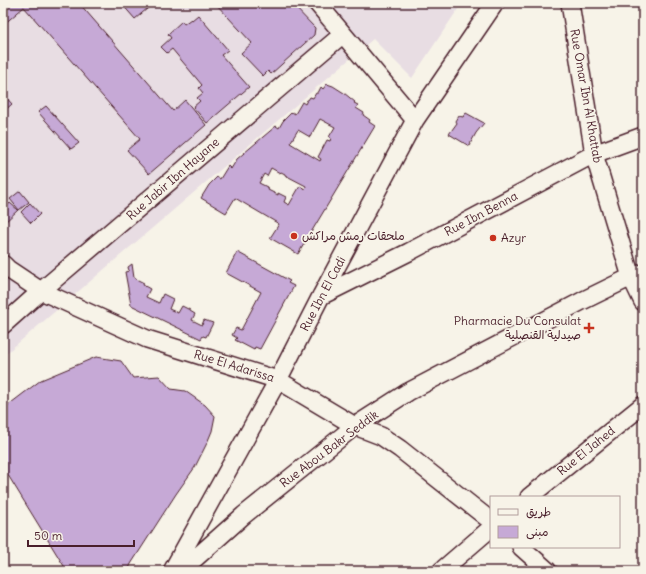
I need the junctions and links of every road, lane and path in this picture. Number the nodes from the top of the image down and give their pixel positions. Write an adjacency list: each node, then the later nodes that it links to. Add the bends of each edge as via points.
1 (317, 3): 4 (street)
2 (495, 3): 5 (street, Rue Ibn El Cadi)
3 (570, 3): 7 (street, Rue Omar Ibn Al Khattab)
4 (343, 34): 5 (street); 10 (street, Rue Jabir Ibn Hayane)
5 (415, 120): 11 (street, Rue Ibn El Cadi)
6 (643, 136): 7 (street, Rue Ibn Benna)
7 (594, 154): 9 (street, Rue Omar Ibn Al Khattab); 11 (street, Rue Ibn Benna)
8 (3, 264): 10 (street, Rue El Adarissa)
9 (637, 275): 12 (street, Rue Omar Ibn Al Khattab); 16 (street, Rue Abou Bakr Seddik, via 408,392)
10 (42, 291): 13 (street, Rue Jabir Ibn Hayane); 14 (street, Rue El Adarissa, via 147,339)
11 (321, 296): 14 (street, Rue Ibn El Cadi)
12 (643, 302)
13 (3, 325)
14 (278, 380): 16 (street, Rue El Adarissa); 21 (street, Rue Ibn El Cadi)
15 (643, 405): 17 (street, Rue El Jahed)
16 (356, 426): 18 (street, Rue El Adarissa, via 381,436 400,449); 22 (street, Rue Abou Bakr Seddik, via 244,515)
17 (530, 496)
18 (490, 520)
19 (490, 529): 23 (street)
20 (522, 548): 24 (street)
21 (172, 571)
22 (181, 571)
23 (442, 571)
24 (548, 571)

